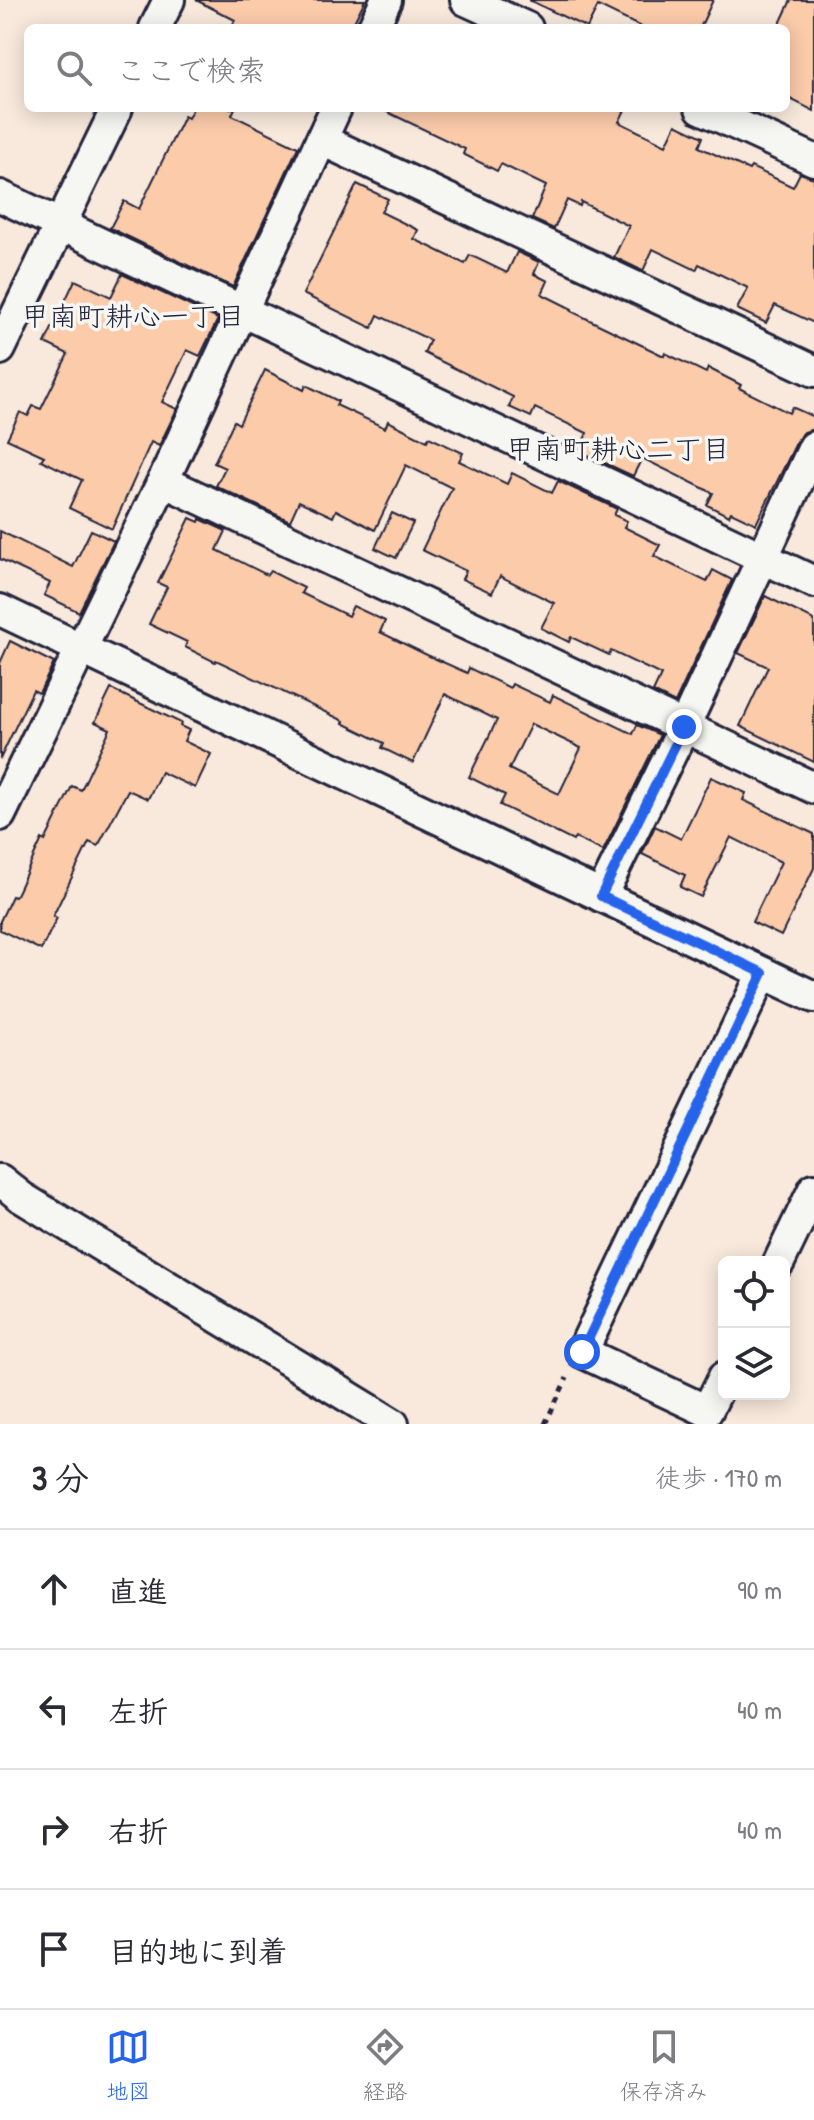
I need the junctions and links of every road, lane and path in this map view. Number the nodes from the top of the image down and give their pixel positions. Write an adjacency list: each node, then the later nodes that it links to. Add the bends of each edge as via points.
1 (169, 0): 4 (street)
2 (386, 0): 5 (street)
3 (466, 0): 6 (street)
4 (157, 24)
5 (375, 24)
6 (518, 24)
7 (115, 112): 13 (street)
8 (334, 112): 10 (street)
9 (710, 112): 11 (street)
10 (322, 140): 14 (street); 16 (street)
11 (814, 160)
12 (0, 196): 13 (street)
13 (61, 225): 14 (street); 15 (street)
14 (240, 312): 18 (street); 19 (street)
15 (0, 349)
16 (814, 371)
17 (814, 447): 19 (street)
18 (163, 481): 22 (street); 23 (street)
19 (761, 558): 20 (street); 23 (street)
20 (814, 582)
21 (0, 610): 22 (street)
22 (80, 648): 25 (street); 26 (street)
23 (684, 727): 24 (street); 26 (street)
24 (814, 788)
25 (0, 815)
26 (601, 896): 27 (street)
27 (763, 973): 28 (street); 32 (street)
28 (814, 997)
29 (0, 1180): 34 (street)
30 (812, 1199): 31 (street)
31 (782, 1256)
32 (582, 1352): 33 (street, via 707,1411); 35 (path)
33 (718, 1389)
34 (393, 1424)
35 (545, 1424)

